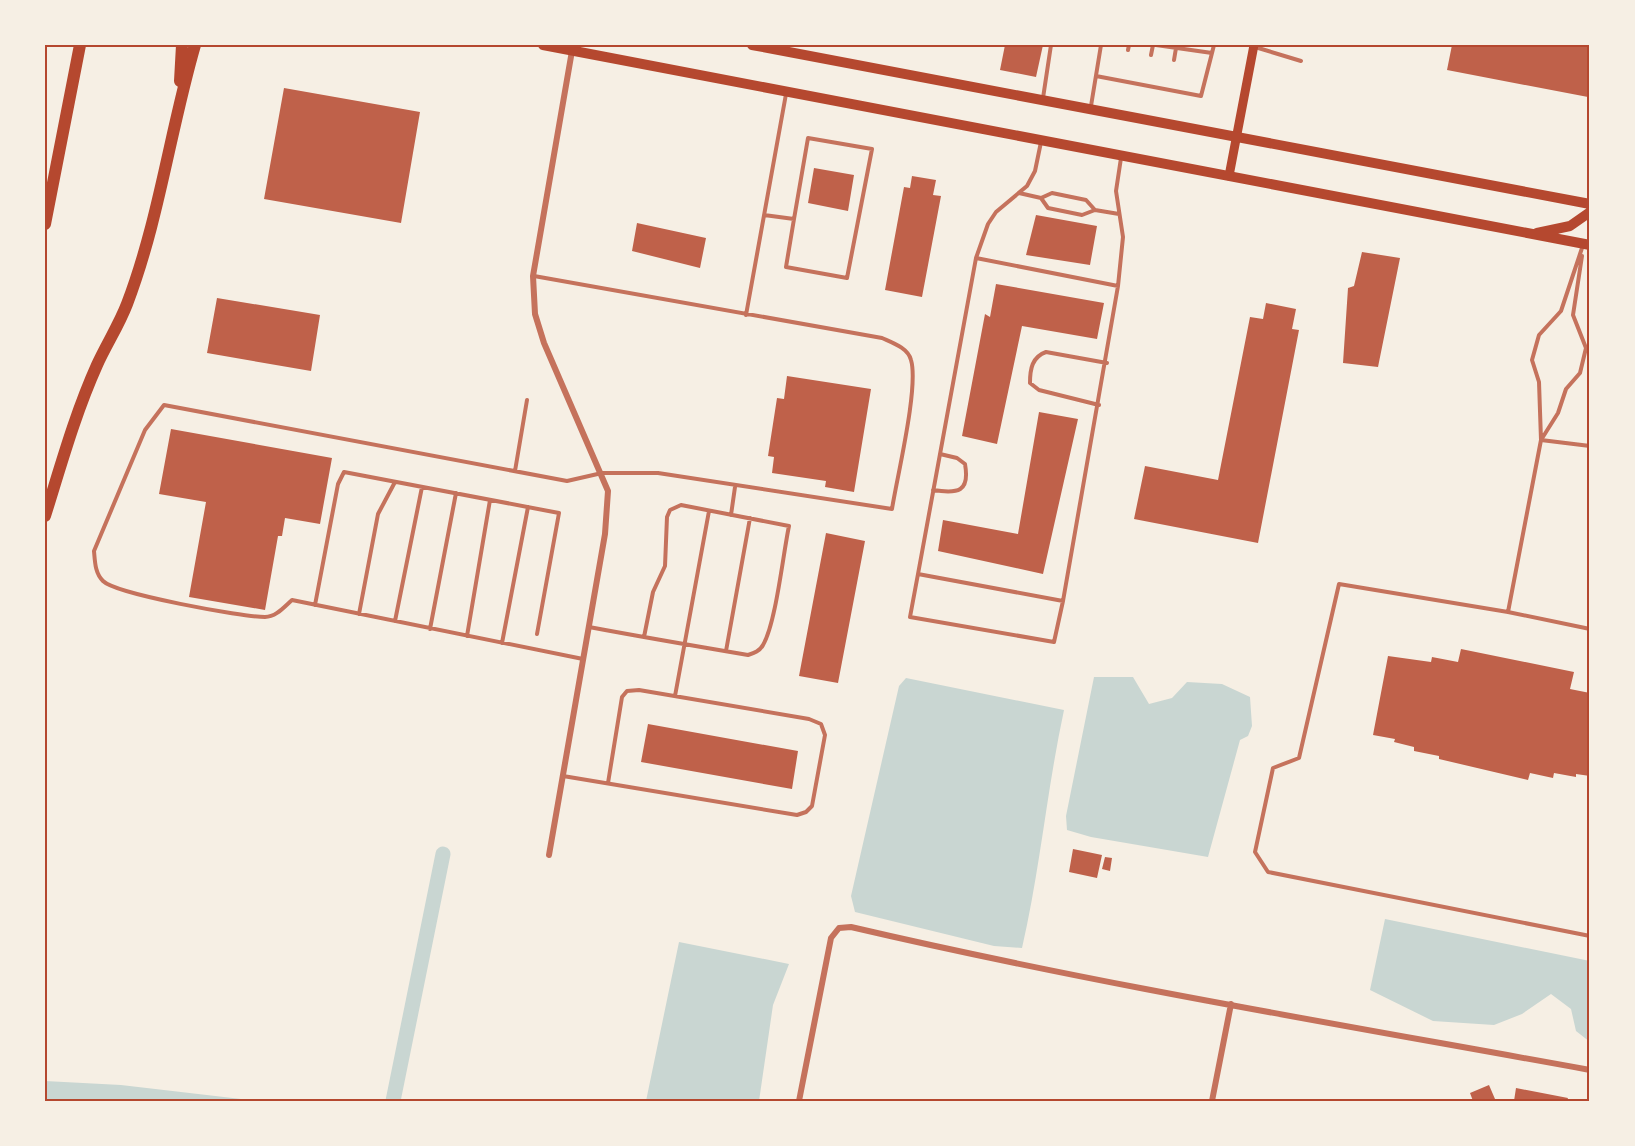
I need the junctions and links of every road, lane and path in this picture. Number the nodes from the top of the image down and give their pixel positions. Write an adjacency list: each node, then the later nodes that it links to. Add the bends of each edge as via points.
1 (80, 45): 40 (highway)
2 (182, 45): 25 (highway)
3 (195, 45): 25 (highway)
4 (543, 45): 11 (main road)
5 (752, 45): 26 (main road)
6 (1051, 45): 26 (lane)
7 (1101, 45): 18 (lane)
8 (1155, 45): 12 (lane); 14 (lane)
9 (1214, 45): 13 (lane)
10 (1254, 46): 16 (lane); 28 (main road)
11 (573, 48): 24 (main road); 44 (street)
12 (1176, 48): 13 (lane); 15 (lane)
13 (1212, 53): 23 (lane, via 1200,96)
14 (1151, 56)
15 (1174, 60)
16 (1301, 61)
17 (1123, 74): 20 (lane)
18 (1096, 76): 20 (lane); 27 (lane)
19 (1147, 78): 22 (lane)
20 (1121, 80): 22 (lane)
21 (1170, 82): 23 (lane)
22 (1145, 85): 23 (lane)
23 (1168, 90)
24 (786, 93): 29 (main road); 38 (lane)
25 (180, 94): 64 (highway, via 163,182 136,277 72,428)
26 (1043, 100): 27 (main road)
27 (1090, 109): 28 (main road)
28 (1236, 137): 31 (main road); 34 (main road)
29 (1041, 141): 30 (main road); 32 (lane, via 1035,171)
30 (1121, 157): 31 (main road); 37 (lane, via 1116,191)
31 (1229, 177): 41 (main road)
32 (1019, 193): 33 (lane); 43 (lane, via 988,224)
33 (1041, 198): 35 (lane, via 1052,193 1086,200); 35 (lane, via 1048,208 1082,215)
34 (1590, 204)
35 (1095, 210): 37 (lane)
36 (1590, 212): 41 (main road, via 1570,226)
37 (1119, 214): 45 (lane, via 1123,237)
38 (764, 215): 39 (lane); 46 (lane)
39 (794, 219): 39 (lane, via 808,138 872,150 847,278 786,267)
40 (45, 225)
41 (1531, 234): 42 (main road)
42 (1588, 242): 50 (lane, via 1561,311 1539,335 1532,360 1539,382); 50 (lane, via 1573,315 1586,348 1580,373 1566,388 1558,413)
43 (976, 258): 45 (lane); 52 (lane)
44 (533, 276): 46 (lane); 54 (street, via 534,314 544,344)
45 (1118, 286): 47 (lane)
46 (746, 315): 57 (lane, via 882,338 900,345 911,358 914,381 892,509)
47 (1107, 363): 49 (lane); 49 (lane, via 1046,352 1035,358 1030,374 1030,383 1039,390)
48 (527, 400): 53 (lane)
49 (1099, 405): 67 (lane)
50 (1541, 440): 51 (lane); 69 (lane)
51 (1590, 446)
52 (940, 454): 58 (lane); 58 (lane, via 965,464 967,476 959,491)
53 (515, 471): 54 (lane, via 567,481); 68 (lane, via 164,405 145,430 94,551 95,569 103,582 117,590 267,617 280,612 292,600)
54 (602, 473): 57 (lane, via 658,473); 72 (street, via 608,490)
55 (395, 482): 56 (lane); 68 (lane, via 344,472 338,483); 70 (lane, via 378,514)
56 (422, 487): 59 (lane); 71 (lane)
57 (735, 487): 63 (lane)
58 (933, 490): 66 (lane)
59 (456, 493): 60 (lane); 73 (lane)
60 (490, 500): 61 (lane); 76 (lane)
61 (528, 507): 75 (lane, via 559,513); 78 (lane)
62 (710, 511): 63 (lane); 77 (lane, via 681,506 670,510 665,566 653,592); 79 (lane)
63 (731, 515): 65 (lane)
64 (45, 516)
65 (750, 519): 80 (lane); 80 (lane, via 789,526 763,646 748,655)
66 (918, 574): 67 (lane); 67 (lane, via 910,617 1054,642)
67 (1062, 601)
68 (315, 605): 70 (lane)
69 (1509, 612): 74 (lane); 86 (lane, via 1339,584 1299,758 1273,768 1255,852 1269,872)
70 (359, 614): 71 (lane)
71 (395, 621): 73 (lane)
72 (589, 627): 77 (lane); 81 (street)
73 (430, 629): 76 (lane)
74 (1590, 629)
75 (537, 634)
76 (467, 636): 78 (lane)
77 (644, 637): 79 (lane)
78 (502, 643): 81 (lane)
79 (684, 645): 80 (lane); 82 (lane)
80 (726, 651)
81 (583, 659): 83 (street)
82 (675, 696): 84 (lane, via 627,691 622,698); 84 (lane, via 820,724 825,735 812,806 797,815)
83 (563, 776): 84 (lane); 85 (street)
84 (608, 783)
85 (549, 855)
86 (1590, 936)
87 (1231, 1004): 88 (street); 89 (street, via 851,927 839,928 831,939); 90 (street)
88 (1590, 1070)
89 (799, 1101)
90 (1212, 1101)

